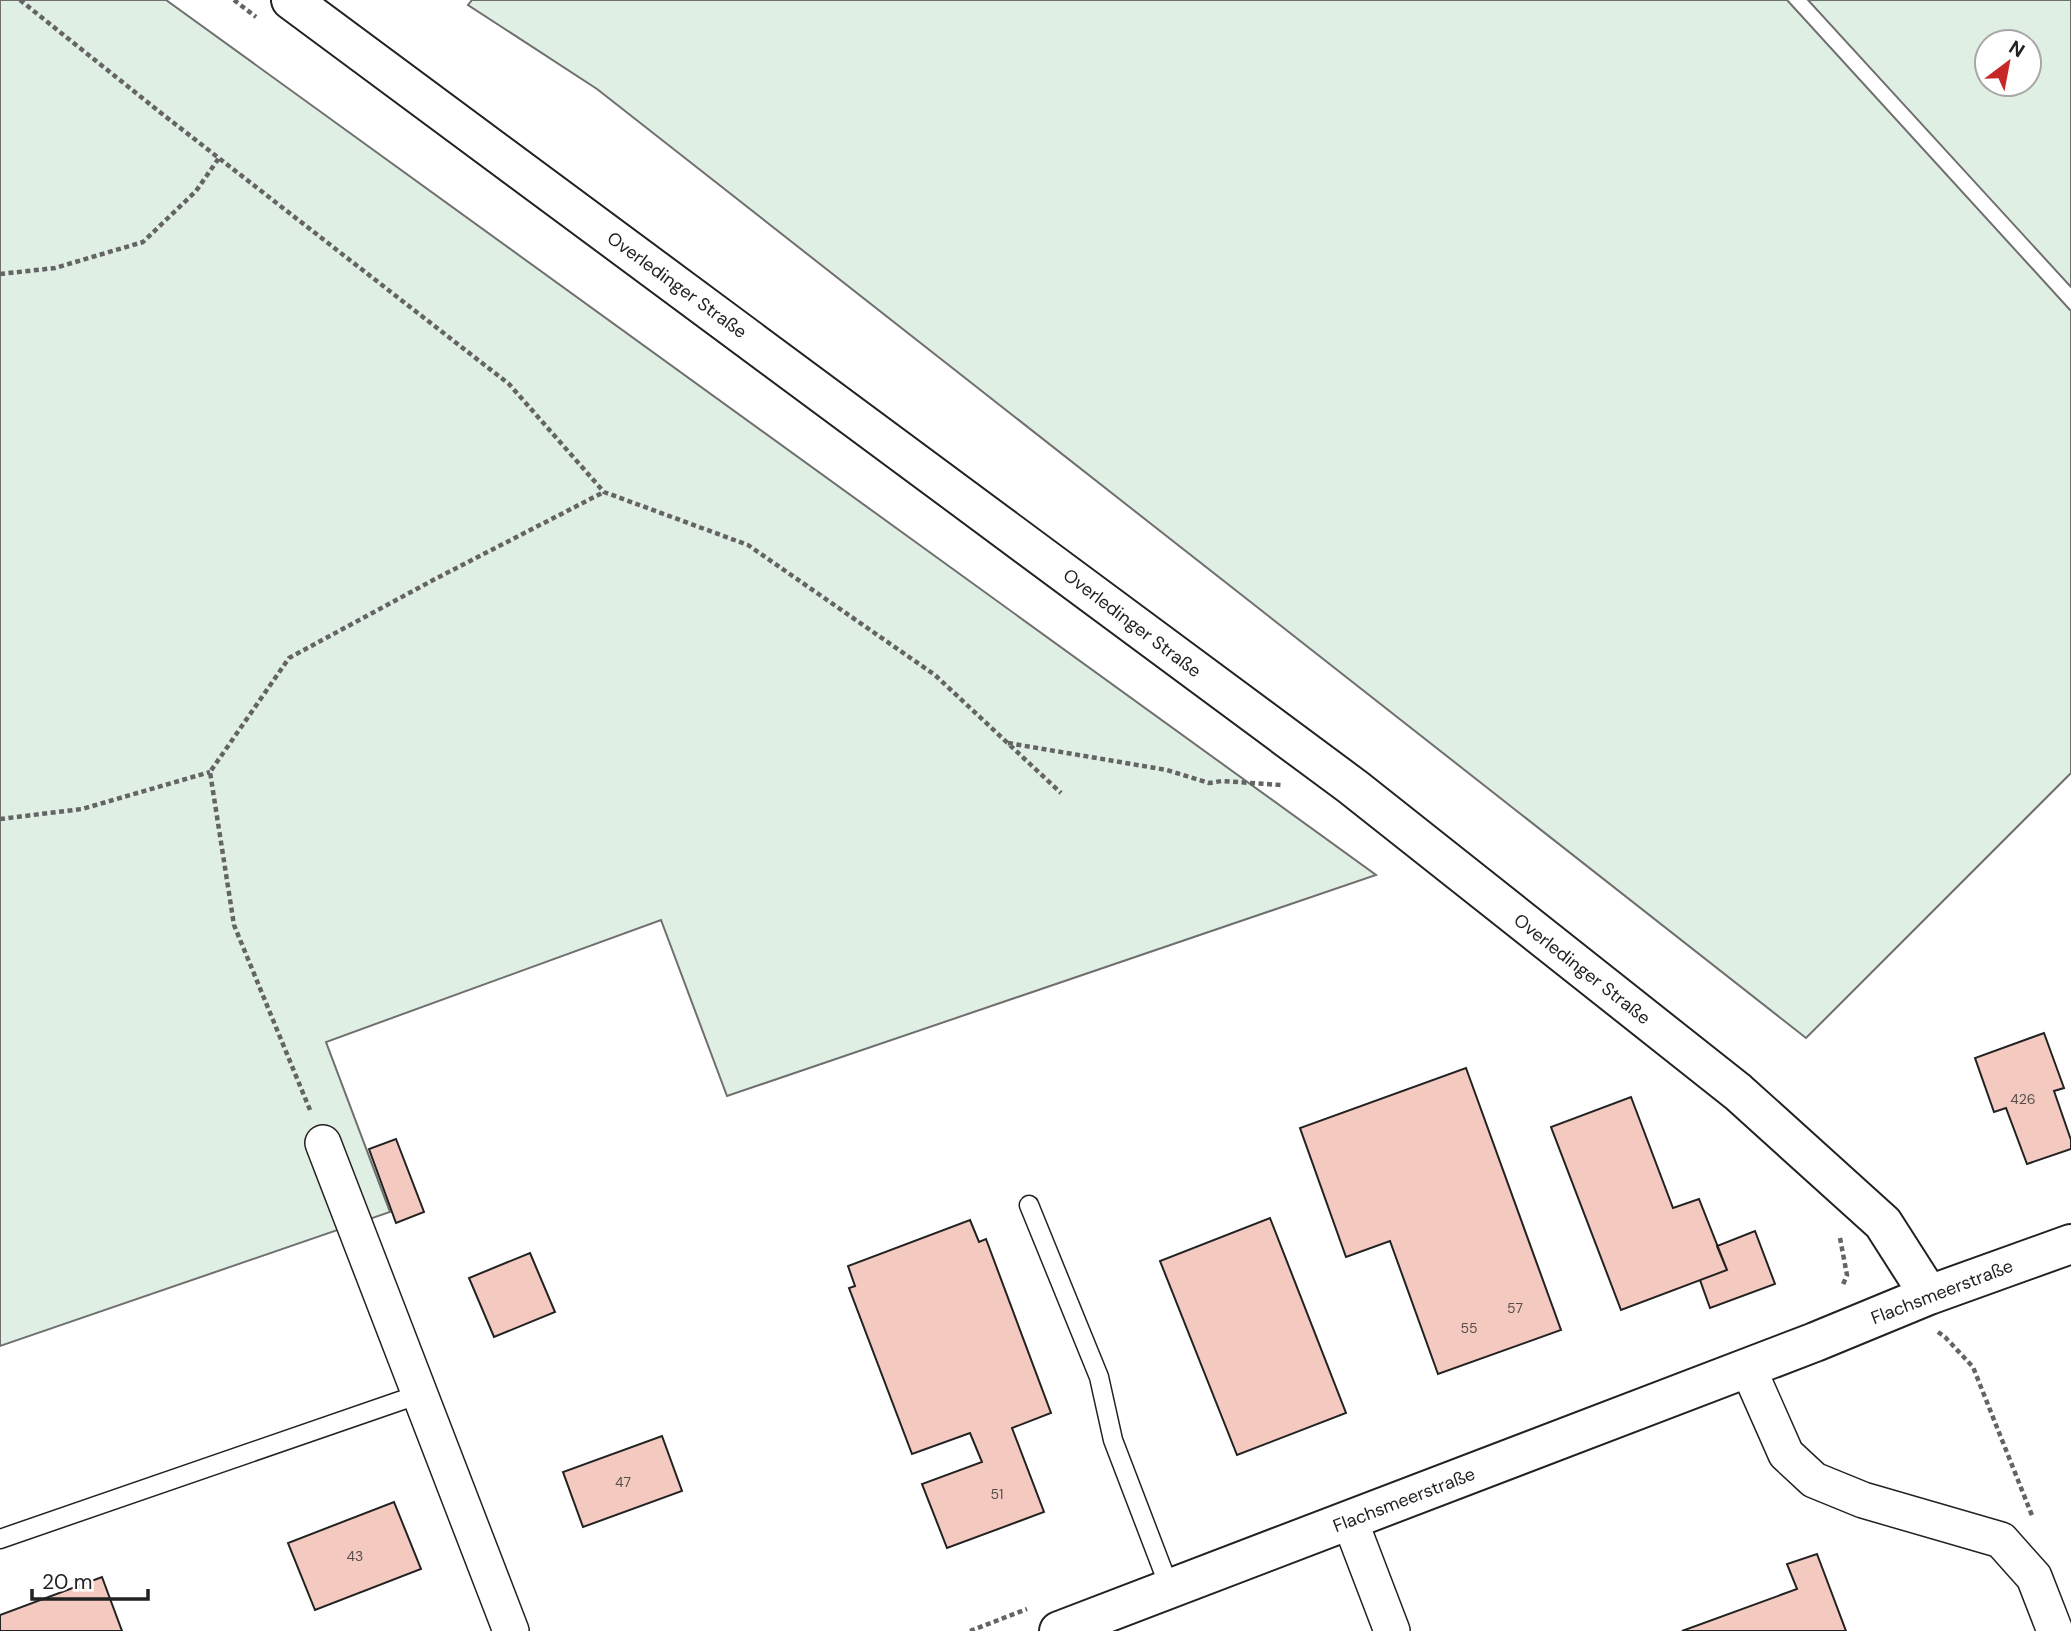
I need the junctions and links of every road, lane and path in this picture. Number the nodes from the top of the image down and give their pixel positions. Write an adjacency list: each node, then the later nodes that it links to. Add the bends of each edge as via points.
1 (20, 0): 3 (path)
2 (291, 0): 14 (street, Overledinger Straße, via 1374,804 1738,1092 1883,1223)
3 (219, 158): 4 (path, via 196,191 142,242 55,268); 5 (path, via 509,384)
4 (0, 274)
5 (604, 492): 6 (path, via 747,545 935,675); 7 (path, via 289,658)
6 (1007, 743): 8 (path, via 1167,770 1209,783); 9 (path)
7 (210, 772): 10 (path, via 82,809); 11 (path, via 234,925)
8 (1282, 785)
9 (1061, 793)
10 (0, 819)
11 (323, 1143): 16 (street)
12 (1029, 1205): 20 (lane, via 1099,1377 1113,1440)
13 (2065, 1247): 14 (street, Flachsmeerstraße)
14 (1914, 1301): 15 (street, Flachsmeerstraße); 18 (path, via 1973,1367)
15 (1748, 1368): 17 (street, Flachsmeerstraße); 24 (street, via 1786,1454 1814,1480 1863,1500 2001,1540 2034,1577)
16 (420, 1394): 19 (lane); 21 (street)
17 (1350, 1521): 20 (street, Flachsmeerstraße); 23 (street)
18 (2037, 1527)
19 (0, 1539)
20 (1170, 1589): 22 (street, Flachsmeerstraße)
21 (511, 1631)
22 (1059, 1631)
23 (1392, 1631)
24 (2055, 1631)

